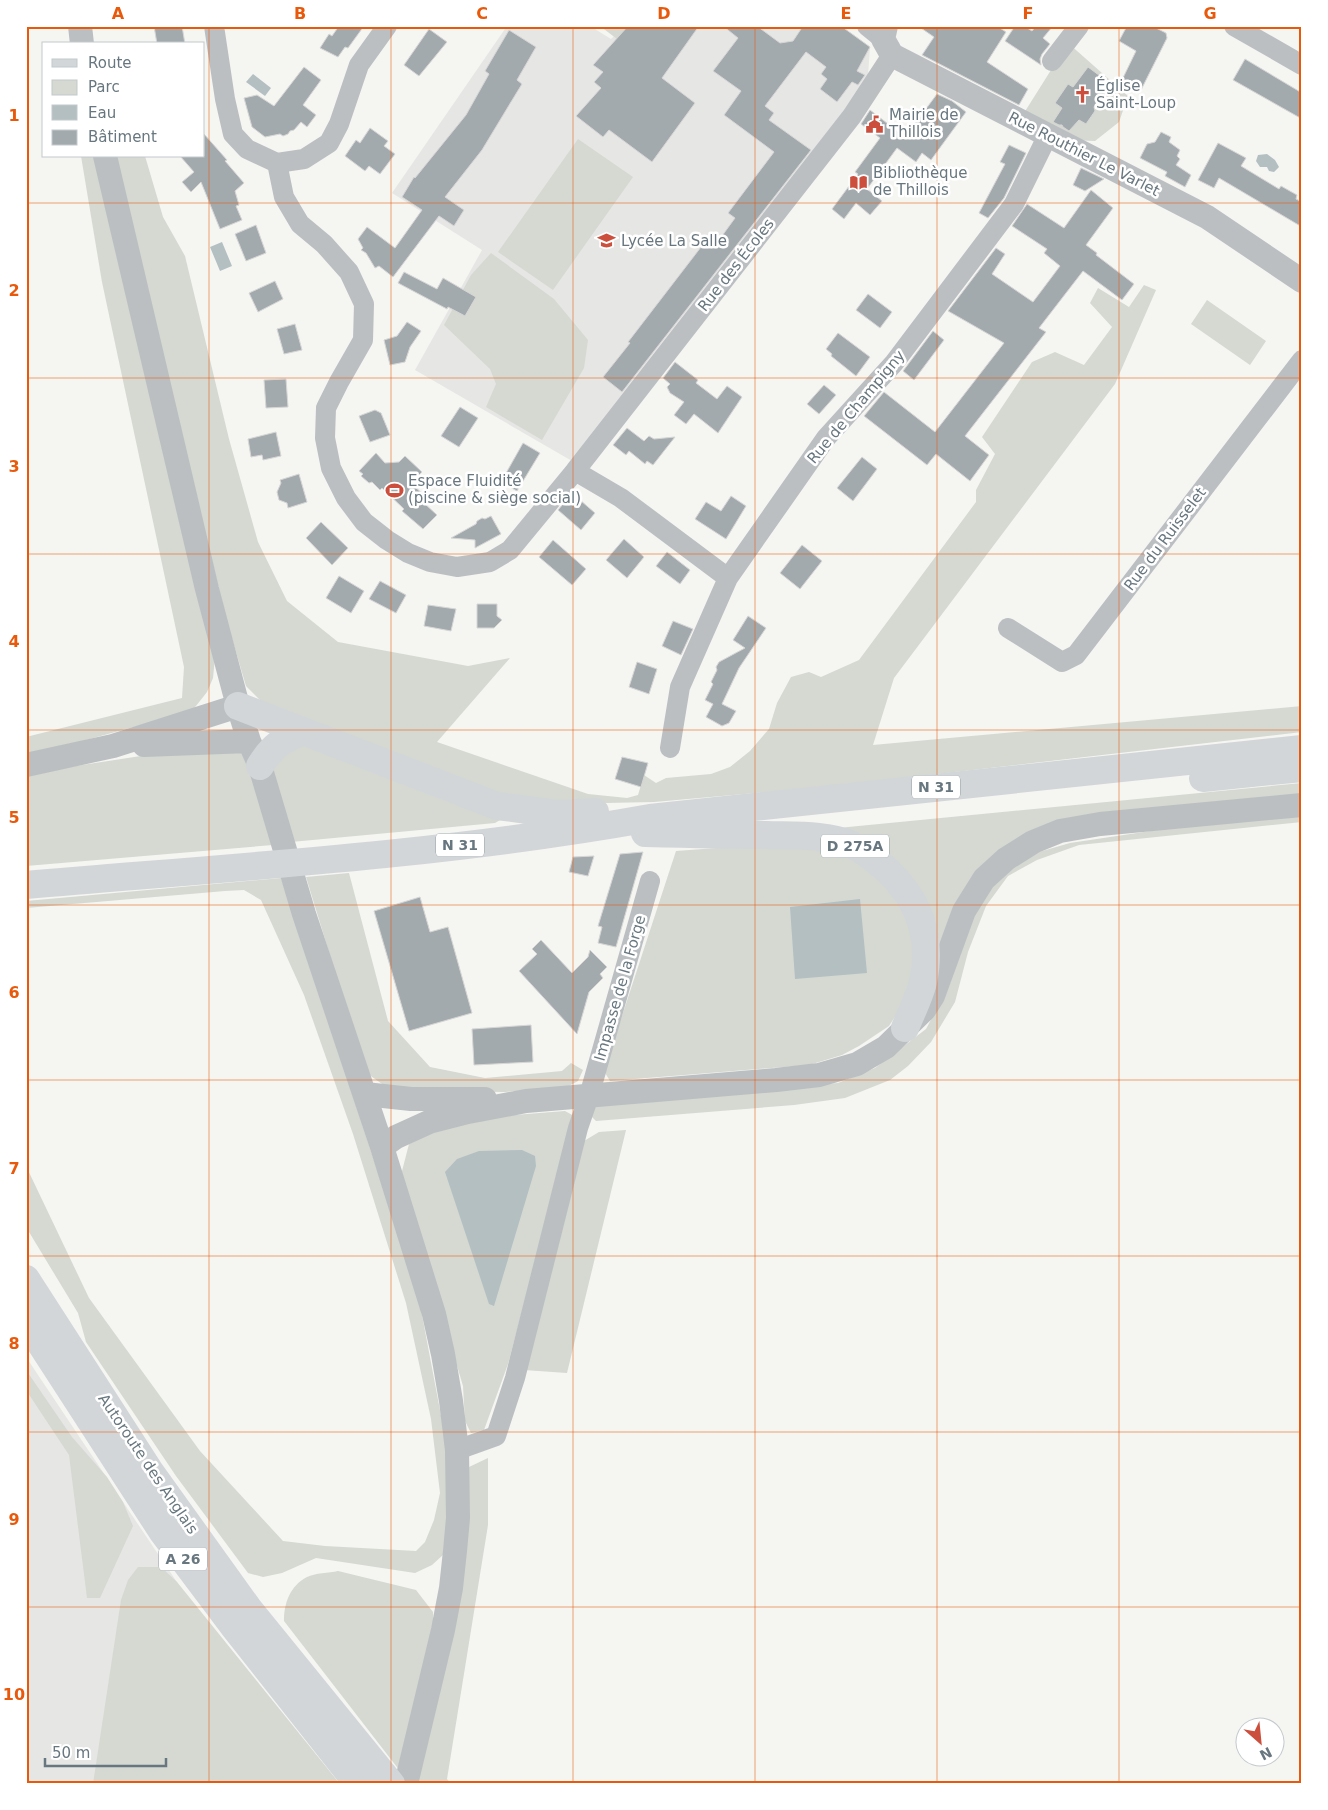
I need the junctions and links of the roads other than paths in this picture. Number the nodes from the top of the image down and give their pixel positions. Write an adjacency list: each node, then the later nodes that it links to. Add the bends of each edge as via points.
1 (80, 26): 7 (street)
2 (214, 26): 12 (street, via 224,99 234,134 248,149)
3 (387, 26): 12 (street, via 359,65 339,124 328,143 304,159)
4 (1079, 26): 8 (street)
5 (1234, 26): 9 (street)
6 (882, 37): 10 (street, Rue Routhier Le Varlet); 15 (street, Rue des Écoles, via 852,116)
7 (82, 42)
8 (1052, 61)
9 (1302, 65)
10 (1048, 135): 13 (street, Rue Routhier Le Varlet, via 1207,217); 16 (street, Rue de Champigny, via 1014,204 894,362 826,438)
11 (105, 158): 18 (street)
12 (277, 164): 15 (street, Rue des Écoles, via 284,198 300,224 324,244 349,272 364,304 363,340 326,408 325,438 331,468 346,498 364,522 408,553 430,562 457,567 490,562 510,550)
13 (1300, 276)
14 (1302, 360): 17 (street, Rue du Ruisselet, via 1076,655 1062,662)
15 (576, 471): 16 (street, via 621,498)
16 (728, 578): 22 (street, Rue de Champigny, via 680,687)
17 (1008, 628)
18 (238, 706): 19 (main road); 20 (street); 21 (street)
19 (303, 731): 25 (main road, via 280,741); 27 (main road, via 497,806 528,811 557,814)
20 (249, 741): 21 (street); 25 (street)
21 (112, 746): 24 (street)
22 (670, 748)
23 (1302, 749): 27 (main road, N 31)
24 (26, 765)
25 (260, 766): 34 (street, via 304,914)
26 (1302, 768): 30 (main road, N 31)
27 (776, 804): 29 (main road, N 31, via 650,818)
28 (1302, 805): 33 (street, via 1100,824 1060,831 1033,842 1006,859 984,879 964,911 933,996)
29 (572, 832): 30 (main road, N 31); 32 (main road, N 31, via 348,858)
30 (643, 832): 33 (main road, D 275A, via 802,836 852,844 867,854 900,882 921,917 925,968)
31 (650, 881): 35 (street, Impasse de la Forge)
32 (26, 885)
33 (905, 1028): 35 (street, D 275A, via 872,1056 826,1074)
34 (364, 1094): 36 (street, D 275A, via 411,1099); 37 (street)
35 (589, 1096): 36 (street, D 275A); 40 (street, Impasse de la Forge, via 578,1128 515,1378 496,1436)
36 (526, 1101): 37 (street, D 275A, via 429,1122)
37 (382, 1147): 40 (street, via 434,1314 452,1401)
38 (26, 1279): 41 (main road, Autoroute des Anglais / A 26, via 151,1473)
39 (26, 1321): 41 (main road, Autoroute des Anglais / A 26, via 162,1531 235,1628)
40 (457, 1450): 42 (street, via 458,1518 451,1588)
41 (375, 1777)
42 (406, 1784)

